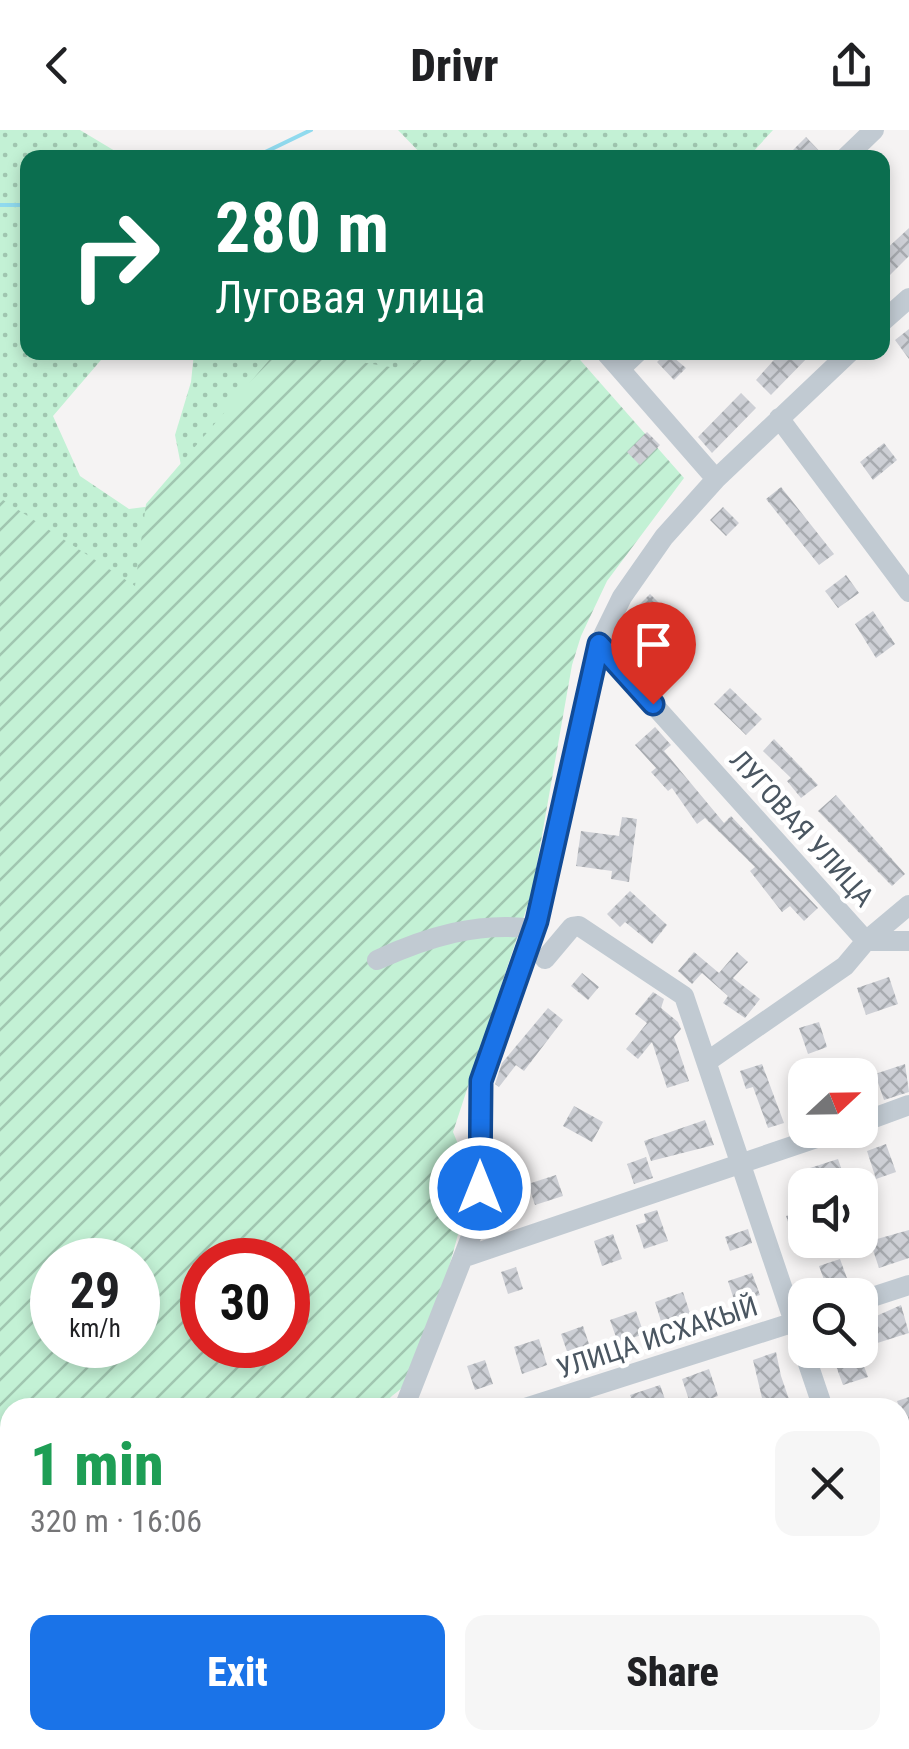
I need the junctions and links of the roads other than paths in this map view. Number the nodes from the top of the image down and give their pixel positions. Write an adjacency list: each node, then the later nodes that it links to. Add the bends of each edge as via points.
1 (874, 130): 2 (street)
2 (853, 150)
3 (909, 298): 4 (street)
4 (890, 315)
5 (612, 360): 8 (street)
6 (630, 360): 8 (street)
7 (841, 360): 9 (street)
8 (620, 369): 10 (street)
9 (779, 418): 10 (street); 11 (street)
10 (716, 479): 12 (street, via 664,537)
11 (909, 592)
12 (599, 644): 14 (street); 15 (street, ЛУГОВАЯ УЛИЦА)
13 (909, 905): 15 (street)
14 (534, 929): 17 (street, via 484,927 420,940); 24 (street, via 481,1081 480,1188)
15 (866, 941): 16 (street); 19 (street, ЛУГОВАЯ УЛИЦА, via 844,966)
16 (909, 941)
17 (377, 960)
18 (545, 960): 19 (street, via 572,927 592,933 678,988)
19 (708, 1061): 23 (street)
20 (909, 1105): 21 (street)
21 (878, 1116)
22 (790, 1148): 23 (street)
23 (742, 1165): 24 (street); 26 (street)
24 (465, 1257): 30 (street)
25 (909, 1285): 27 (street)
26 (788, 1288)
27 (878, 1295)
28 (788, 1324): 31 (street, УЛИЦА ИСХАКЫЙ)
29 (813, 1368): 32 (street)
30 (408, 1398)
31 (556, 1398)
32 (820, 1398)

